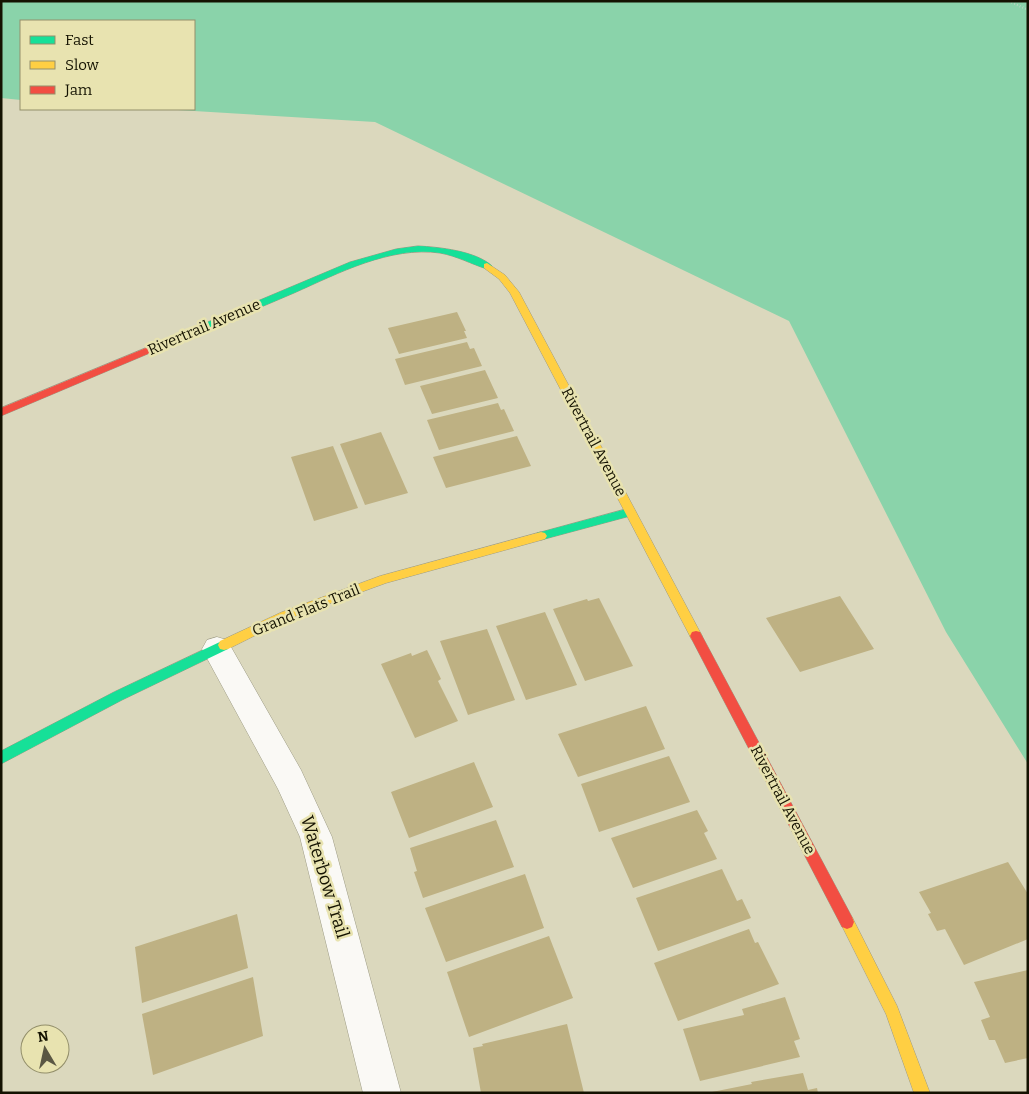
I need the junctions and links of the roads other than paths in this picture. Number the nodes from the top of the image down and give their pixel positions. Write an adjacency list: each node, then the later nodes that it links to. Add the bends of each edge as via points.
1 (1, 412): 2 (street, Rivertrail Avenue, via 378,254 410,249 444,250 480,261 507,282)
2 (630, 512): 3 (street, Grand Flats Trail, via 384,580 286,615); 6 (street, Rivertrail Avenue, via 868,961 892,1011)
3 (217, 648): 4 (street, Grand Flats Trail); 5 (street, Waterbow Trail, via 290,780 316,837)
4 (1, 758)
5 (382, 1093)
6 (922, 1093)

